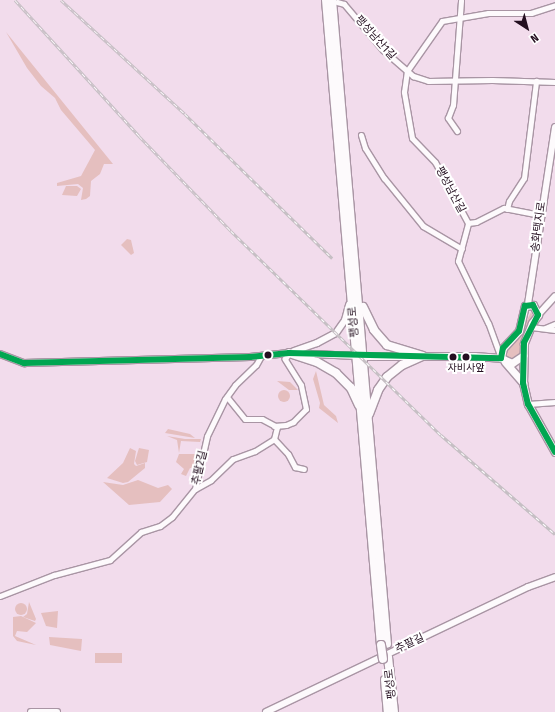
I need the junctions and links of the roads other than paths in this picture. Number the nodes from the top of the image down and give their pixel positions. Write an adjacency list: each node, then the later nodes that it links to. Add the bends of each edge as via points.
1 (326, 0): 18 (main road, 팽성로)
2 (461, 0): 5 (street)
3 (335, 1): 6 (street, 팽성남산1길, via 344,4 383,50); 18 (main road, 팽성로)
4 (555, 5): 5 (street, via 531,13)
5 (460, 16): 6 (street, via 442,21); 8 (street)
6 (407, 71): 8 (street, 팽성남산1길, via 428,81); 16 (street, 팽성남산길, via 404,92 412,138 435,162)
7 (536, 81): 8 (street, 팽성남산1길); 9 (street, 팽성남산1길); 14 (street, via 524,178 509,201)
8 (454, 82): 11 (street, via 453,105 448,118)
9 (555, 82)
10 (555, 127): 13 (street, 송화택지로)
11 (457, 131)
12 (361, 135): 17 (street, via 365,148 387,183 423,226)
13 (552, 163): 15 (street, 송화택지로)
14 (507, 209): 15 (street, 팽성남산길); 16 (street, 팽성남산길)
15 (541, 215): 20 (street, 송화택지로)
16 (468, 223): 17 (street, 팽성남산길)
17 (462, 249): 32 (street, 팽성남산길, via 458,261 488,323)
18 (355, 287): 26 (street, via 348,292 348,315 340,329 324,340); 30 (main road, 팽성로); 31 (main road, via 365,314 380,339 393,348)
19 (555, 296): 21 (street)
20 (528, 304): 21 (main road, via 533,305); 32 (main road, 송화택지로, via 522,310 519,331 503,348)
21 (538, 315): 23 (main road)
22 (555, 324): 24 (street)
23 (531, 327): 24 (street); 28 (main road, via 524,343)
24 (543, 328): 25 (street)
25 (555, 330)
26 (289, 353): 29 (street); 30 (street); 37 (main road, via 318,362 336,373 351,388); 38 (street, via 285,360 302,384 306,409 286,426)
27 (0, 354): 29 (street, via 24,363)
28 (524, 355): 32 (main road, via 512,363); 33 (main road)
29 (261, 356): 34 (street, 추팔2길)
30 (361, 356): 31 (main road); 37 (main road, 팽성로)
31 (422, 356): 32 (main road); 37 (main road, via 402,365 387,377)
32 (501, 358): 33 (main road)
33 (523, 383): 36 (main road)
34 (227, 397): 38 (street, via 245,419 262,419); 42 (street, 추팔2길, via 207,436)
35 (555, 402): 36 (street)
36 (528, 404): 40 (main road)
37 (365, 414): 45 (main road, 팽성로, bridge)
38 (274, 426): 39 (street, via 277,427)
39 (274, 439): 41 (street, via 288,454 295,467); 42 (street, via 255,451 234,459 211,480)
40 (555, 452)
41 (304, 469)
42 (195, 489): 44 (street, 추팔2길, via 172,517 160,526 141,532 110,560 54,575)
43 (555, 577): 48 (street, 추팔길, via 528,587)
44 (0, 596)
45 (385, 658): 49 (main road, 팽성로); 50 (main road, 팽성로)
46 (31, 712): 47 (street)
47 (57, 712)
48 (266, 712)
49 (388, 712)
50 (394, 712)

